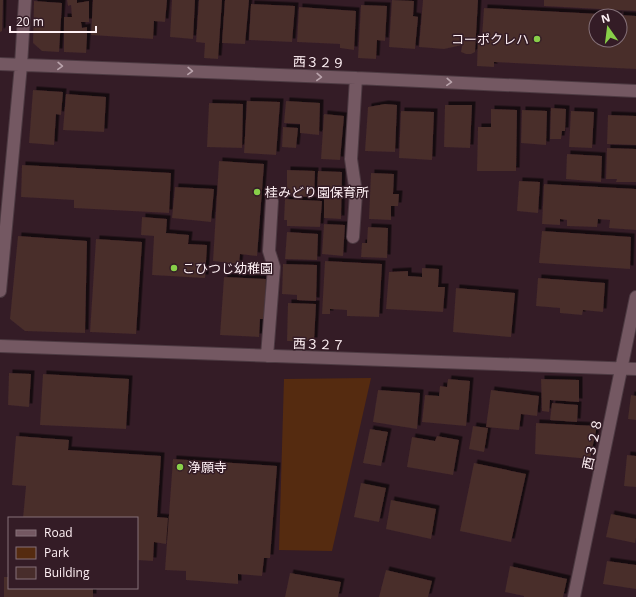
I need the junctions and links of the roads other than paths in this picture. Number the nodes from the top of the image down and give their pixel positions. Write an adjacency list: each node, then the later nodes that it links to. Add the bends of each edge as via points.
1 (25, 0): 3 (street)
2 (0, 64): 3 (street, 西３２９)
3 (21, 65): 4 (street, 西３２９, one-way to 4); 8 (street)
4 (356, 78): 5 (street, 西３２９, one-way to 5); 7 (street, via 351,158 356,193)
5 (636, 92)
6 (272, 200): 11 (street, via 268,251 274,266)
7 (353, 237)
8 (0, 291)
9 (636, 297): 12 (street, 西３２８)
10 (0, 346): 11 (street, 西３２７)
11 (267, 356): 12 (street, 西３２７)
12 (622, 369): 13 (street, 西３２７); 14 (street, 西３２８)
13 (636, 369)
14 (574, 597)

